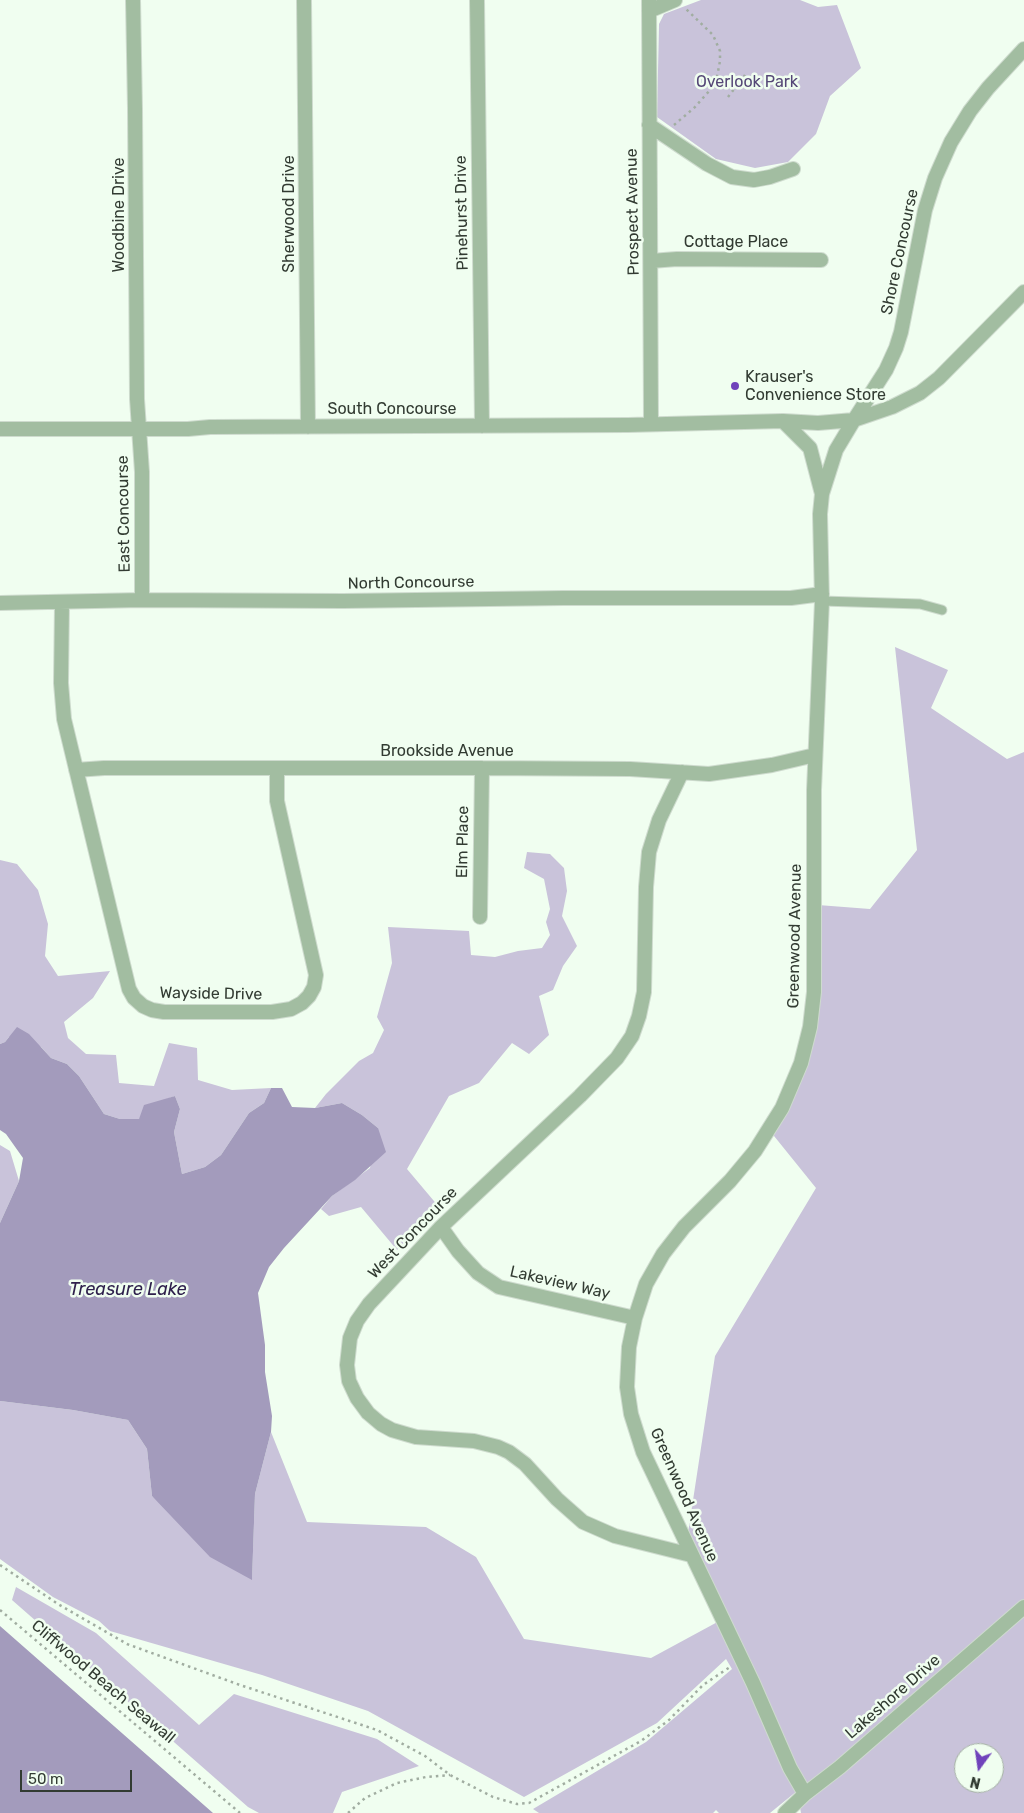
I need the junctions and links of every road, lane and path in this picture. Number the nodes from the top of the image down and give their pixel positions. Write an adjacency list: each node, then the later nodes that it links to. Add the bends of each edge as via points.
1 (133, 0): 23 (street, Woodbine Drive, via 136,400)
2 (304, 0): 21 (street, Sherwood Drive)
3 (477, 0): 20 (street, Pinehurst Drive)
4 (679, 3): 5 (street); 8 (path, via 705,25 717,42 720,61)
5 (649, 6): 11 (street, Prospect Avenue)
6 (1024, 48): 17 (street, Shore Concourse, via 970,111 943,160 925,210 896,348)
7 (745, 75): 9 (path)
8 (715, 83): 9 (path); 12 (path, via 694,108)
9 (735, 87): 10 (path)
10 (728, 97)
11 (649, 125): 12 (street); 15 (street, Prospect Avenue)
12 (663, 134): 13 (street, via 732,177 754,180)
13 (793, 169)
14 (821, 260): 15 (street, Cottage Place)
15 (651, 261): 19 (street, Prospect Avenue)
16 (1024, 292): 17 (street, South Concourse, via 939,378 892,407)
17 (854, 420): 18 (street, South Concourse); 24 (street, Greenwood Avenue, via 836,450)
18 (783, 421): 19 (street, South Concourse); 24 (street, Greenwood Avenue, via 810,448)
19 (651, 424): 20 (street, South Concourse)
20 (482, 426): 21 (street, South Concourse)
21 (308, 427): 23 (street, South Concourse)
22 (0, 429): 23 (street, South Concourse)
23 (140, 429): 26 (street, East Concourse)
24 (822, 494): 25 (street, Greenwood Avenue)
25 (822, 597): 26 (street, North Concourse); 29 (lane, via 920,604); 30 (street, Greenwood Avenue)
26 (142, 600): 27 (street, North Concourse)
27 (62, 603): 28 (street, North Concourse); 33 (street, Wayside Drive, via 62,704)
28 (0, 604)
29 (942, 610)
30 (815, 756): 34 (street, Brookside Avenue, via 709,774); 37 (street, Greenwood Avenue, via 814,992 801,1063 782,1108 755,1151 662,1254 646,1284)
31 (482, 768): 32 (street, Brookside Avenue); 34 (street, Brookside Avenue); 35 (street, Elm Place)
32 (277, 769): 33 (street, Brookside Avenue); 33 (street, Wayside Drive, via 277,801 314,964 314,987 302,1003 291,1009 202,1013 152,1010 134,998 129,989)
33 (76, 770)
34 (682, 772): 36 (street, West Concourse, via 659,820 650,852 644,992 632,1036 617,1058 580,1096)
35 (480, 917)
36 (441, 1227): 37 (street, Lakeview Way, via 478,1273 499,1287); 38 (street, West Concourse, via 369,1304 350,1338 347,1365 350,1381 368,1413 380,1424 402,1434 474,1441 498,1447 525,1464 556,1499 583,1522 615,1536)
37 (635, 1318): 38 (street, Greenwood Avenue, via 627,1366 631,1414 643,1452)
38 (691, 1555): 42 (street, Greenwood Avenue)
39 (0, 1565): 43 (path, via 127,1644 377,1730 425,1756)
40 (1024, 1607): 44 (street, Lakeshore Drive)
41 (0, 1610): 45 (path, Cliffwood Beach Seawall)
42 (742, 1660): 43 (path, via 703,1685 669,1720 641,1741 529,1803 517,1804 493,1797); 44 (street, Greenwood Avenue, via 790,1768)
43 (450, 1775): 46 (path, via 397,1783 365,1798)
44 (805, 1794): 47 (street, Lakeshore Drive)
45 (240, 1813)
46 (348, 1813)
47 (785, 1813)

